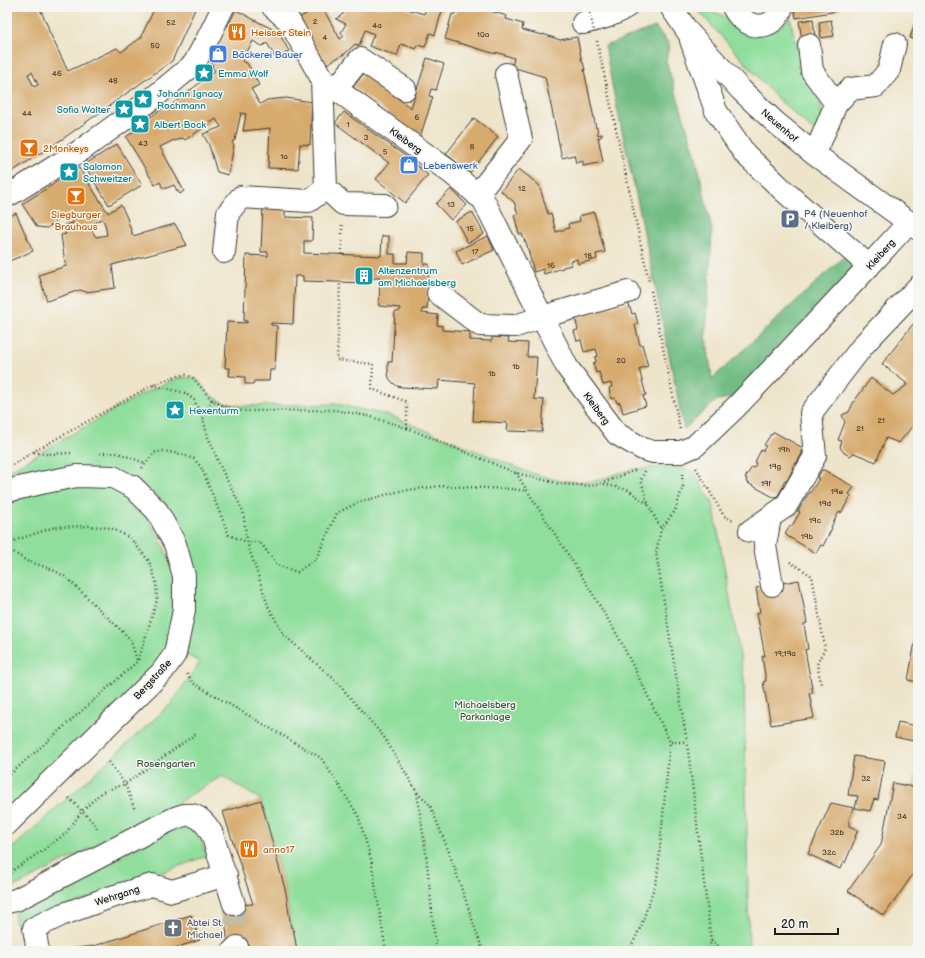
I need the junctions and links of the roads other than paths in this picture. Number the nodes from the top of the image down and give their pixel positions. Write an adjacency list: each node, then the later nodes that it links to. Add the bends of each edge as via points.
1 (223, 7): 18 (street, via 194,64 152,99 80,151)
2 (273, 7): 12 (street, Kleiberg, via 288,21)
3 (626, 7): 7 (street)
4 (671, 7): 8 (street, Neuenhof)
5 (733, 7): 6 (street, via 745,22 762,26 775,20)
6 (782, 7)
7 (591, 25)
8 (688, 32): 15 (street, Neuenhof, via 741,90); 22 (street, via 716,110 745,154)
9 (895, 44): 14 (street, via 889,70 876,86 850,89)
10 (810, 45): 14 (street, via 812,71)
11 (506, 74): 17 (street, via 521,139)
12 (329, 84): 13 (street, via 360,58); 16 (street, Kleiberg); 17 (street, Kleiberg)
13 (405, 89)
14 (836, 104): 15 (street)
15 (813, 153): 20 (street, Neuenhof)
16 (326, 188): 19 (street, via 343,204); 21 (street, via 309,201 242,197 228,213)
17 (477, 194): 26 (street, Kleiberg, via 483,199)
18 (7, 196)
19 (385, 205)
20 (913, 225): 22 (street, Kleiberg, via 900,232)
21 (224, 252)
22 (869, 266): 26 (street, Kleiberg, via 736,407 695,446 684,462 650,458 643,450 616,434 567,367)
23 (918, 287): 28 (street, via 864,344 812,413 815,456 786,506)
24 (628, 292): 26 (street)
25 (438, 293): 26 (street, via 480,325 516,326)
26 (542, 317)
27 (7, 491): 31 (street, Bergstraße, via 77,476 113,477 132,486 157,510 175,544 184,576 184,610 175,654 162,672)
28 (770, 517): 29 (street); 30 (street, via 765,546)
29 (750, 531)
30 (772, 585)
31 (7, 824)
32 (226, 875): 33 (street, via 207,824 197,816 185,815 16,900); 34 (street); 35 (street, Wehrgang, via 172,891 152,885 61,915 34,928)
33 (7, 902)
34 (234, 904)
35 (38, 951)

